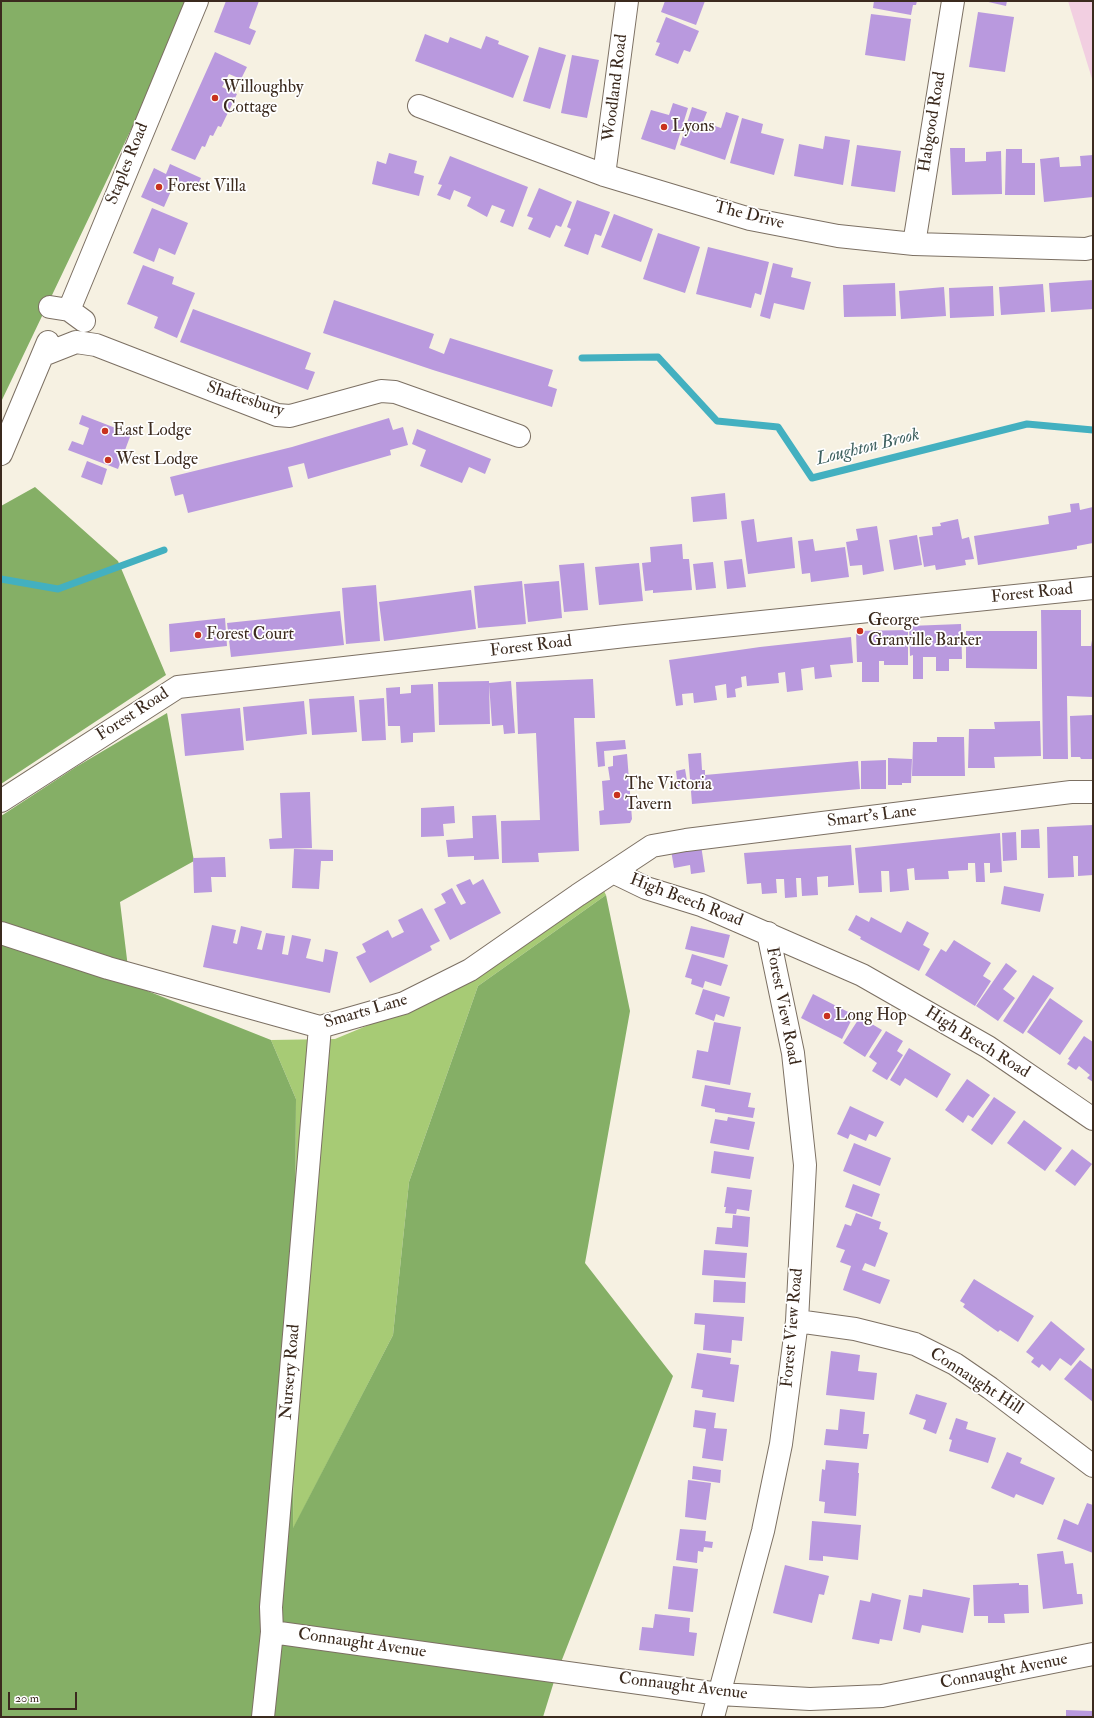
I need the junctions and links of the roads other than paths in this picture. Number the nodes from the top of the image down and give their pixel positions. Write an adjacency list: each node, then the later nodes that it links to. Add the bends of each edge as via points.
1 (196, 1): 8 (street, Staples Road)
2 (627, 1): 5 (street, Woodland Road)
3 (953, 1): 6 (street, Habgood Road)
4 (419, 106): 5 (street, The Drive)
5 (604, 175): 6 (street, The Drive, via 750,219 838,236)
6 (914, 244): 7 (street, The Drive, via 1086,249)
7 (1093, 247)
8 (68, 313)
9 (519, 436): 10 (street, Shaftesbury, via 395,392 381,391 290,416 277,415 96,345 76,342 45,349)
10 (1, 454)
11 (1093, 588): 13 (street, Forest Road, via 625,636 178,687)
12 (1093, 792): 14 (street, Smart's Lane, via 1055,794)
13 (1, 801)
14 (652, 846): 15 (street, Smarts Lane)
15 (613, 872): 17 (street, High Beech Road, via 646,888 701,905); 18 (street, Smarts Lane, via 470,970 404,1003)
16 (1, 933): 18 (street, Smarts Lane, via 108,968)
17 (768, 933): 19 (street, High Beech Road, via 862,975 988,1047); 20 (street, Forest View Road, via 793,1053 805,1165)
18 (320, 1027): 22 (street, Nursery Road, via 271,1607)
19 (1093, 1119)
20 (797, 1321): 21 (street, Connaught Hill, via 855,1329 915,1344 955,1364); 24 (street, Forest View Road, via 781,1444 763,1531)
21 (1093, 1466)
22 (272, 1632): 24 (street, Connaught Avenue); 25 (street, Nursery Road)
23 (1093, 1654): 24 (street, Connaught Avenue, via 882,1696 810,1699)
24 (719, 1694): 26 (street, Forest View Road)
25 (263, 1717)
26 (713, 1717)

